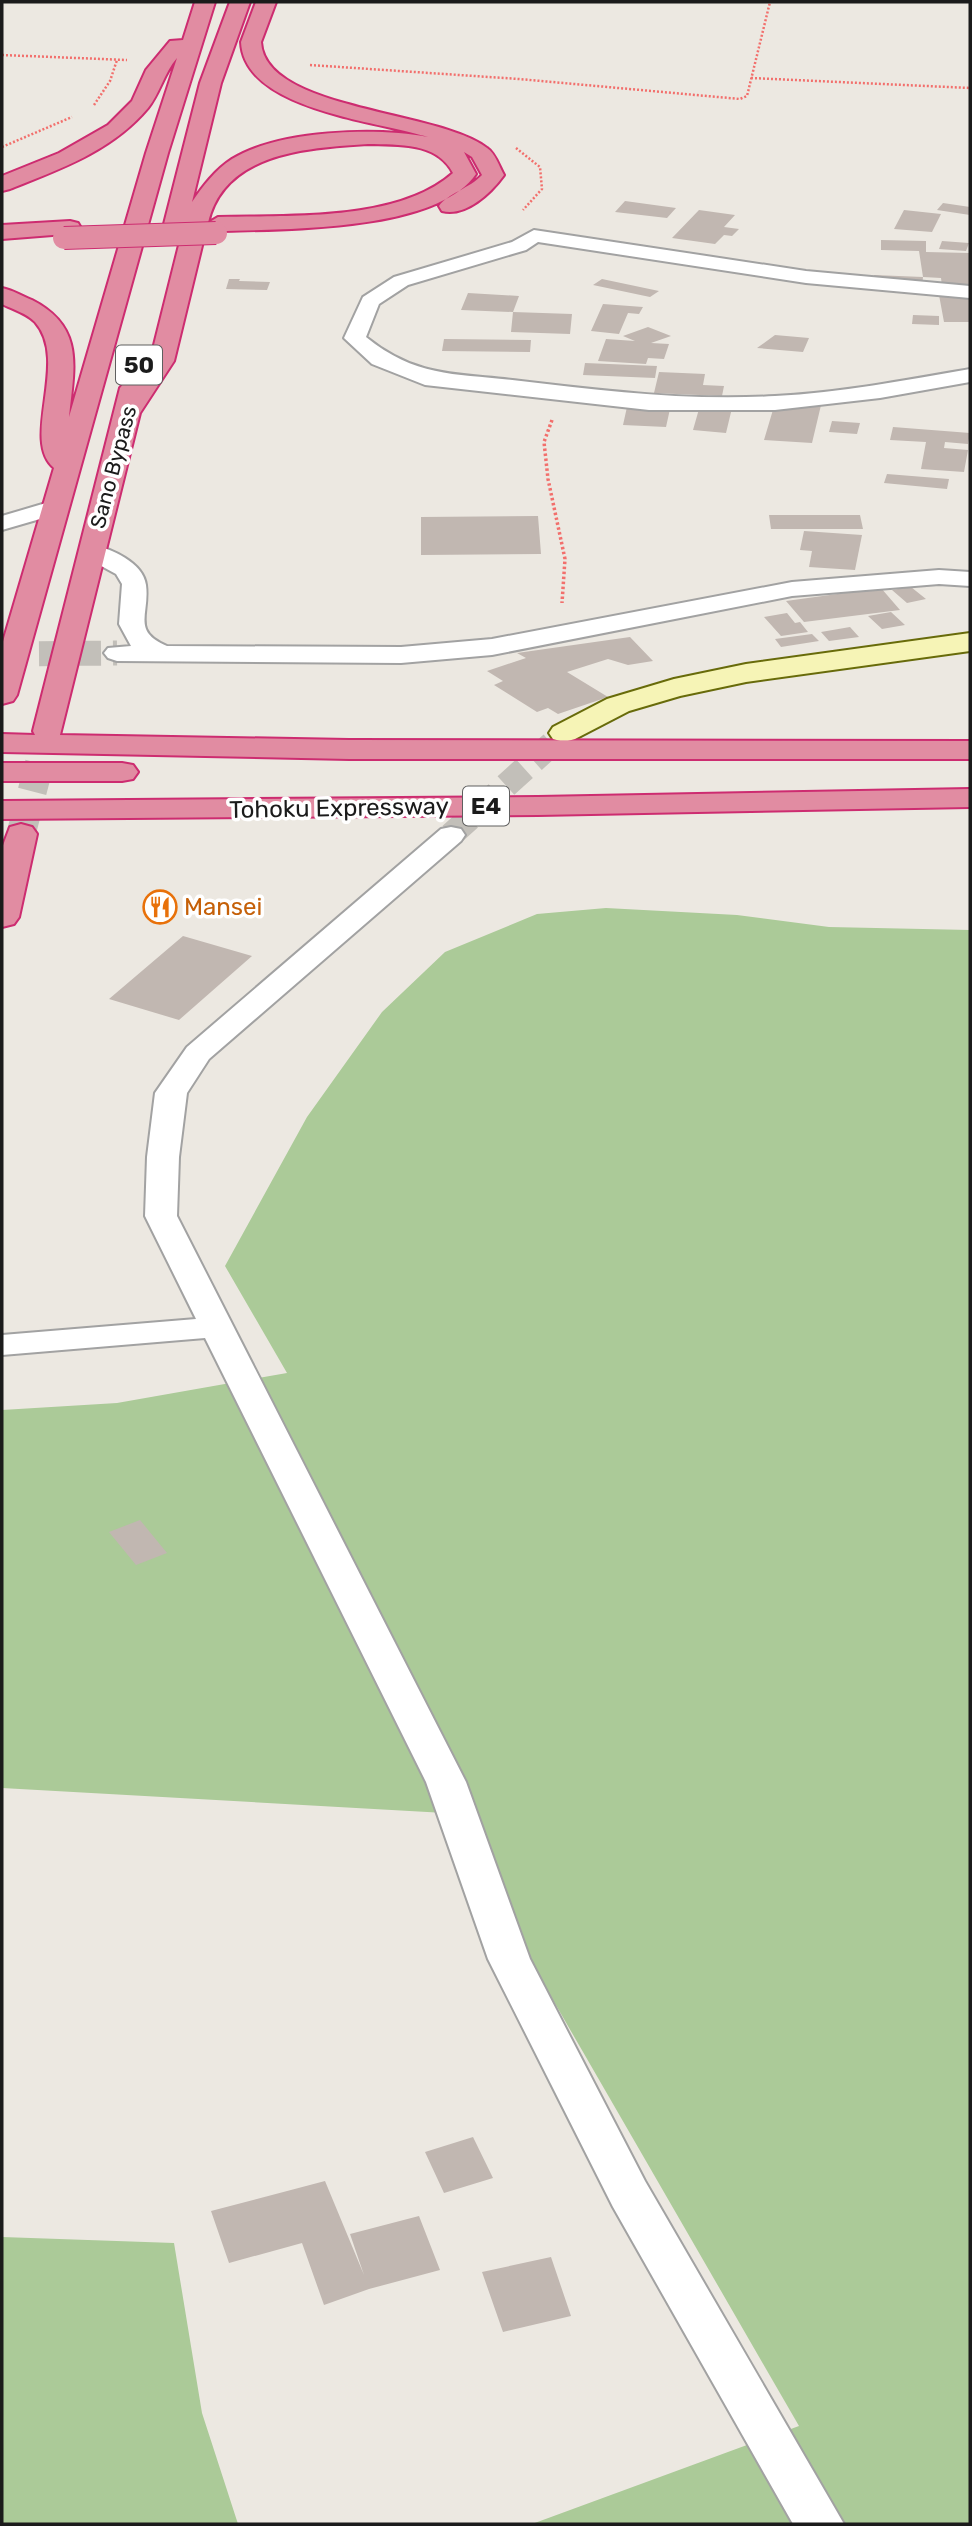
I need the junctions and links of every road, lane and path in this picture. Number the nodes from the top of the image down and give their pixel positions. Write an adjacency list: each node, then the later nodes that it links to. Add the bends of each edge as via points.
1 (240, 2): 25 (highway, Sano Bypass / 50, via 207,94)
2 (266, 2): 16 (highway, via 250,43 259,69 275,83 331,106 457,140 486,157 493,175 473,195 414,215 323,229)
3 (769, 2): 9 (path)
4 (201, 11): 15 (highway, via 156,70 136,109 116,130 67,158); 26 (highway, Sano Bypass / 50)
5 (2, 55): 6 (path)
6 (117, 60): 7 (path); 11 (path, via 110,81)
7 (138, 61)
8 (311, 73): 9 (path, via 305,65 729,99 747,96)
9 (751, 78): 10 (path)
10 (970, 88)
11 (89, 111)
12 (77, 116): 14 (path)
13 (512, 146): 19 (path, via 540,167 542,190 505,225 507,231)
14 (2, 147)
15 (2, 184)
16 (217, 229): 18 (highway, bridge); 25 (highway, via 319,220 411,205 458,183 465,174 464,166 449,152 423,143 355,136 296,143 234,167 213,184 200,207 162,361)
17 (2, 232): 18 (highway)
18 (67, 233): 20 (highway)
19 (534, 236): 21 (street, via 772,274); 24 (street, via 519,246 401,281 370,301 355,338 380,359 425,378)
20 (2, 241)
21 (970, 292)
22 (2, 295): 26 (highway, via 42,315 61,348 54,432)
23 (970, 376): 24 (street, via 775,402 649,403)
24 (562, 392): 31 (path, via 544,442 565,559 562,602)
25 (127, 413): 29 (highway, Sano Bypass / 50)
26 (64, 478): 27 (highway, Sano Bypass / 50)
27 (56, 507): 28 (street); 35 (highway, Sano Bypass / 50)
28 (2, 523)
29 (91, 551): 34 (street, via 126,569 134,584 131,624 143,645); 36 (highway, Sano Bypass / 50)
30 (970, 579): 31 (street, via 939,576 792,589)
31 (543, 638): 34 (street, via 401,655)
32 (970, 642): 37 (street, via 746,673 674,688 618,705)
33 (117, 653): 34 (street)
34 (163, 653)
35 (2, 695)
36 (48, 731)
37 (564, 733)
38 (2, 743): 39 (highway, via 238,749)
39 (970, 750)
40 (970, 761): 41 (highway, Tohoku Expressway / E4)
41 (2, 772)
42 (970, 798): 43 (highway, Tohoku Expressway / E4)
43 (11, 822): 45 (highway)
44 (451, 835): 46 (street, via 217,1035 198,1053 171,1093 161,1216)
45 (2, 917)
46 (218, 1327): 47 (street); 48 (street, via 446,1782 509,1959 629,2194)
47 (2, 1345)
48 (819, 2524)

